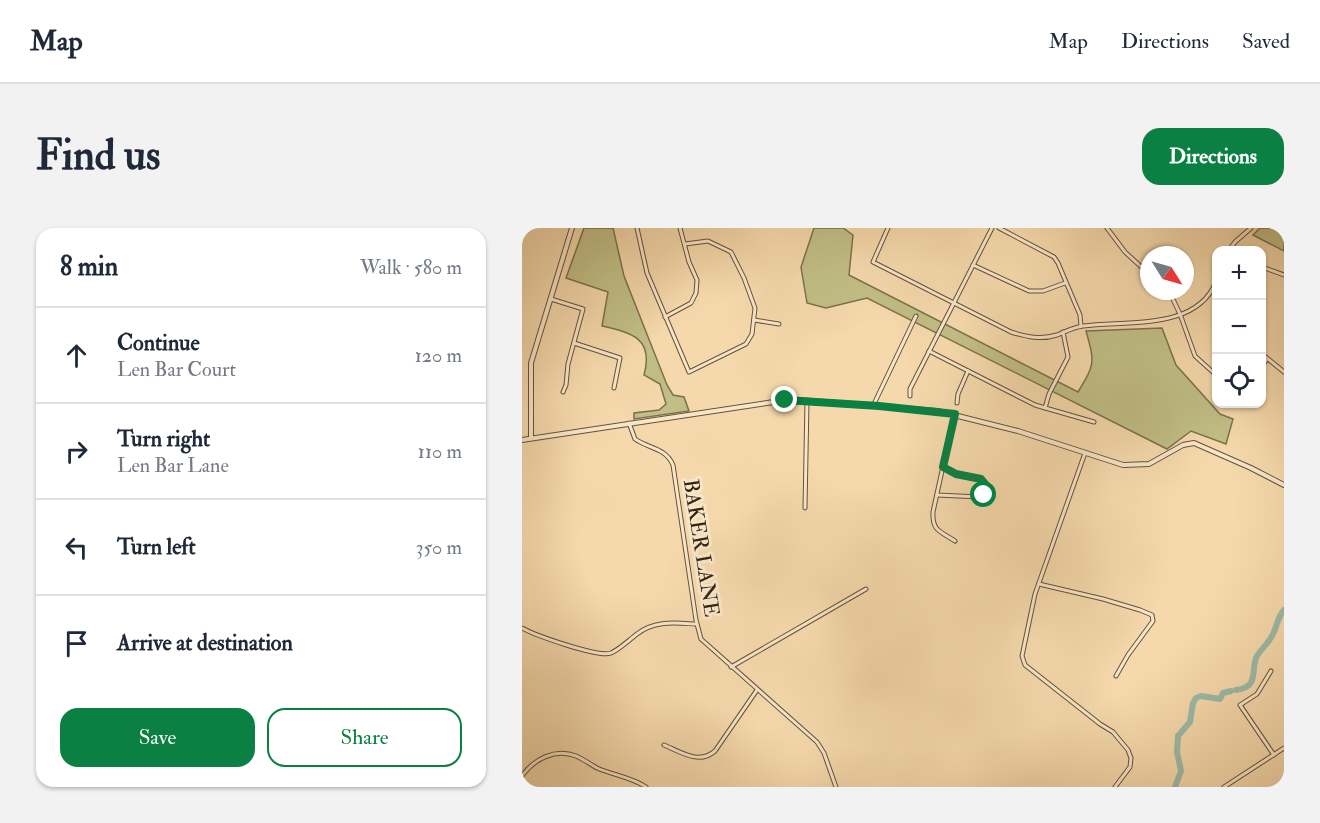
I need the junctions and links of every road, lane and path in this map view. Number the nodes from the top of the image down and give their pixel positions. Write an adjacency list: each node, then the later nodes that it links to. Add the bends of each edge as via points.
1 (572, 228): 17 (street)
2 (637, 228): 22 (street, via 646,273)
3 (680, 228): 9 (street)
4 (888, 228): 19 (street, via 873,262)
5 (992, 228): 11 (street)
6 (999, 228): 15 (street, via 1050,254)
7 (1107, 228): 12 (street)
8 (1251, 228): 10 (street)
9 (685, 244): 22 (street, via 697,280 696,293 686,307); 23 (street, via 708,241 731,252 753,299)
10 (1232, 246)
11 (973, 265): 15 (street, via 1029,291 1043,291); 19 (street)
12 (1140, 266)
13 (1266, 268): 14 (street)
14 (1284, 275)
15 (1066, 282): 25 (street)
16 (1212, 291): 20 (street, via 1203,303)
17 (550, 298): 27 (street, via 583,309); 43 (street, via 531,363)
18 (1173, 300): 20 (street)
19 (953, 303): 26 (street, via 1026,337 1042,338); 28 (street)
20 (1180, 314): 25 (street, via 1158,321); 31 (street, via 1195,356)
21 (916, 316): 38 (street)
22 (665, 317): 23 (street, via 689,372 746,344)
23 (754, 320): 24 (street)
24 (779, 324)
25 (1082, 326): 26 (street)
26 (1064, 332): 39 (street, via 1068,357)
27 (574, 344): 33 (street, via 620,358); 34 (street)
28 (929, 351): 30 (street); 35 (street)
29 (1267, 359): 32 (street)
30 (968, 371): 37 (street); 39 (street)
31 (1212, 371)
32 (1284, 372)
33 (614, 388)
34 (563, 392)
35 (910, 396)
36 (807, 401): 38 (street); 42 (street, via 780,401); 49 (street)
37 (957, 403)
38 (873, 406): 40 (street)
39 (1045, 408): 41 (street)
40 (955, 414): 45 (street); 46 (street)
41 (1094, 422)
42 (629, 423): 43 (street); 53 (street, BAKER LANE, via 635,439 662,451 673,465)
43 (531, 438): 44 (street)
44 (522, 440)
45 (1085, 452): 47 (street, via 1118,464 1142,465 1183,445 1194,444); 51 (street)
46 (943, 467): 48 (street); 48 (street, via 981,479 986,490 980,497)
47 (1284, 485)
48 (937, 495): 50 (street, via 932,523)
49 (805, 508)
50 (955, 541)
51 (1039, 584): 57 (street, via 1152,615 1153,621); 65 (street, via 1022,659 1113,732 1128,750 1130,767)
52 (866, 589): 55 (street)
53 (697, 624): 54 (street, via 651,626 612,652 598,654); 55 (street, BAKER LANE, via 703,643)
54 (522, 628)
55 (731, 667): 58 (street, BAKER LANE)
56 (1271, 671): 61 (street, via 1257,694 1240,705)
57 (1116, 676)
58 (757, 690): 59 (street, via 710,756 697,758); 64 (street, BAKER LANE, via 821,747)
59 (664, 745)
60 (1284, 748): 61 (street)
61 (1274, 755): 66 (street)
62 (522, 776): 63 (street, via 542,757 564,754)
63 (646, 787)
64 (836, 787)
65 (1115, 787)
66 (1224, 787)

